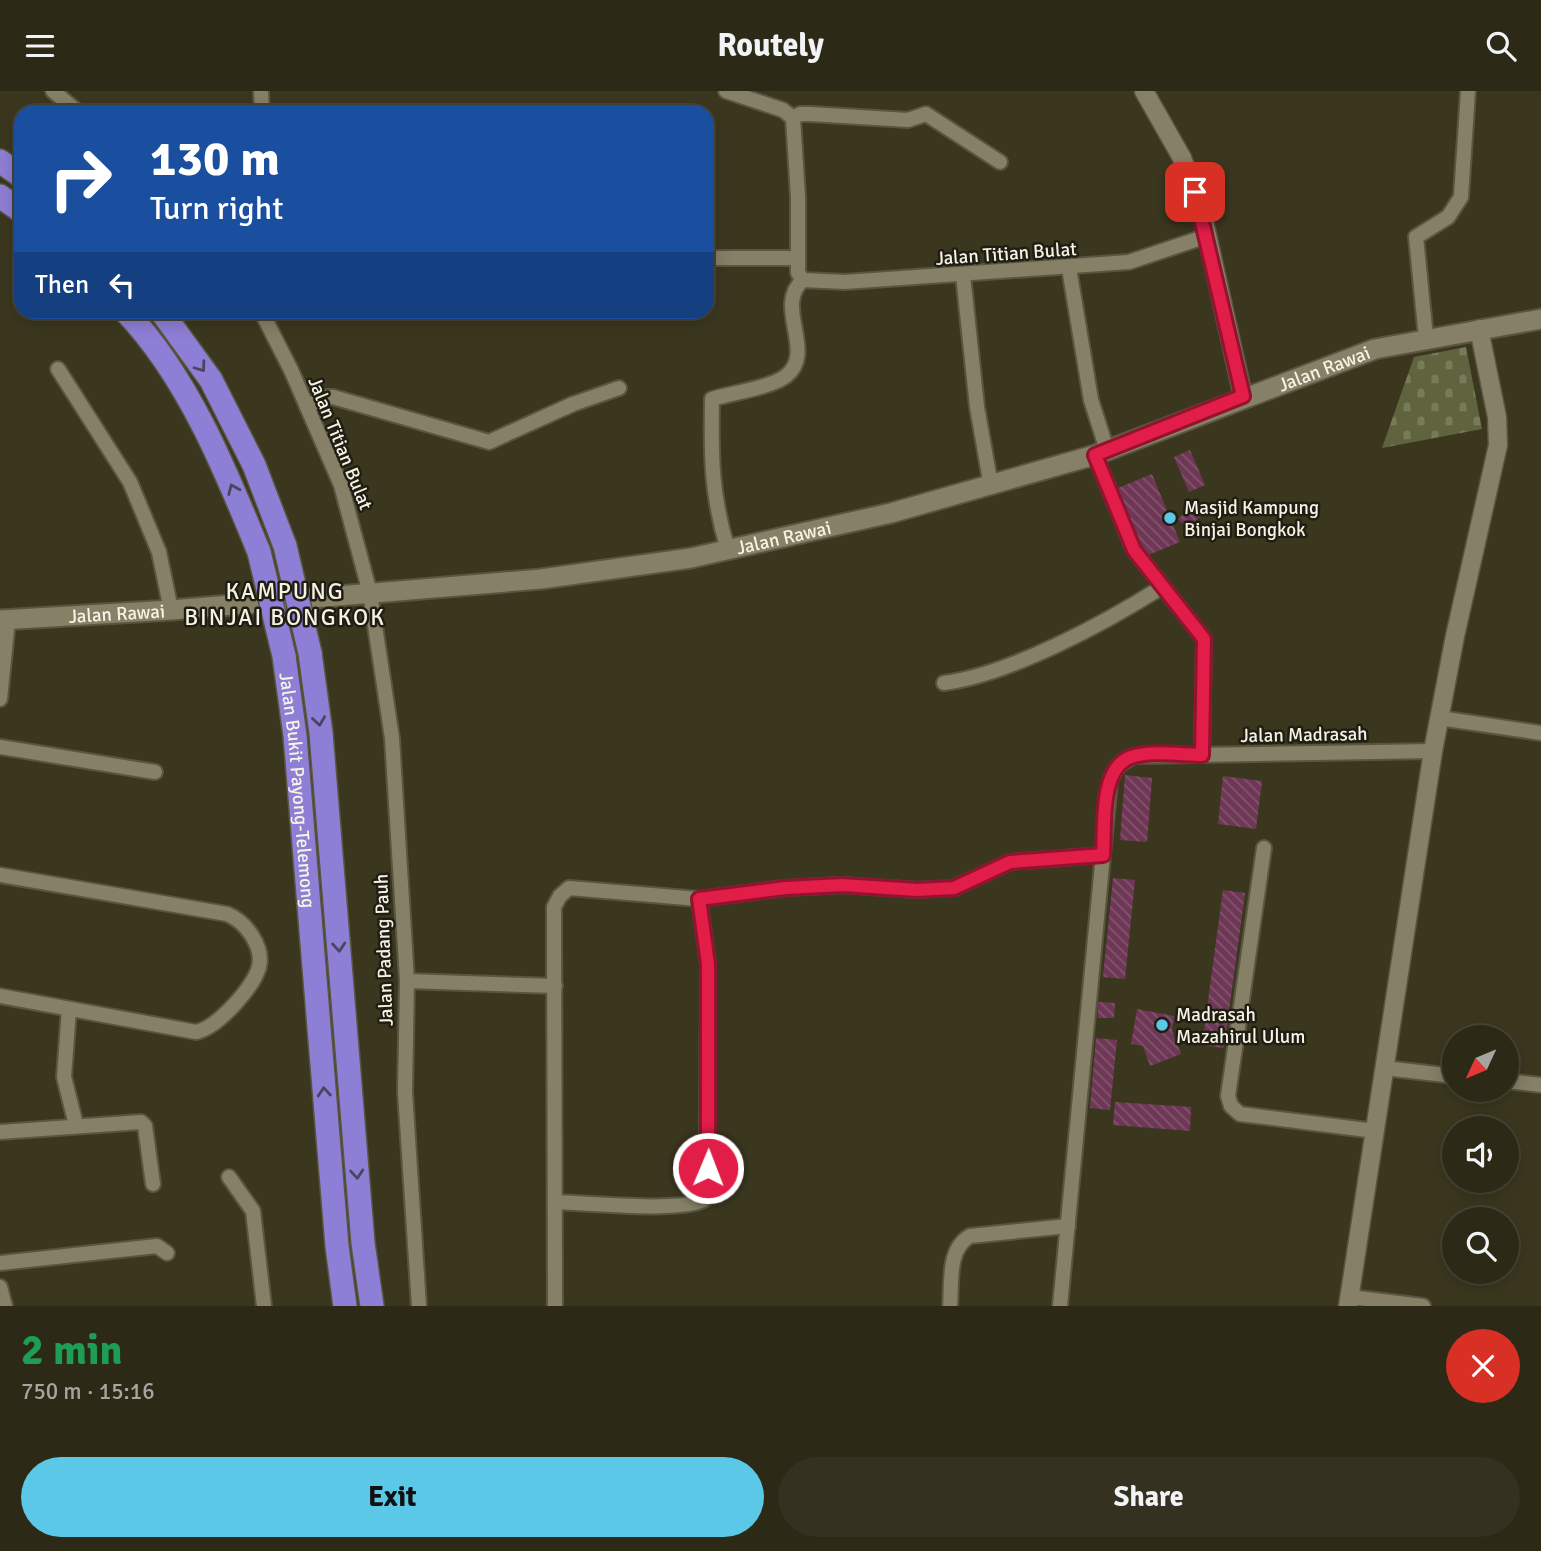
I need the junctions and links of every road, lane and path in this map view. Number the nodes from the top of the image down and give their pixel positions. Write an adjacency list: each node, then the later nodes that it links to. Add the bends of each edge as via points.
1 (53, 91): 5 (street)
2 (726, 91): 6 (street, via 783,110)
3 (1144, 91): 8 (street, via 1182,158)
4 (1468, 91): 19 (street, via 1461,197 1448,217 1416,237)
5 (70, 105)
6 (793, 118): 7 (street, via 810,114 908,120 926,114); 10 (street)
7 (1000, 162)
8 (1208, 236): 11 (street, Jalan Titian Bulat, via 1129,262); 22 (street)
9 (714, 258): 10 (street)
10 (798, 258): 13 (street, via 798,274)
11 (1069, 268): 12 (street, Jalan Titian Bulat); 24 (street)
12 (964, 275): 13 (street, Jalan Titian Bulat); 25 (street, via 976,407)
13 (803, 280): 26 (street, via 791,298 798,355 794,368 778,380 712,398 715,509)
14 (131, 319): 64 (highway, Jalan Bukit Payong-Telemong, one-way to 14, bridge, via 284,656 259,552 228,477 186,394)
15 (167, 319): 65 (highway, Jalan Bukit Payong-Telemong, one-way to 65, bridge, via 211,380 254,465 285,546 310,653)
16 (265, 319): 23 (street, Jalan Titian Bulat)
17 (1541, 319): 18 (main road, Jalan Rawai)
18 (1479, 329): 19 (main road, Jalan Rawai); 33 (street, via 1497,417 1498,445)
19 (1426, 338): 22 (main road, Jalan Rawai, via 1364,352)
20 (58, 369): 29 (street, via 130,482 159,552)
21 (619, 388): 23 (street, via 489,442 333,397 323,397)
22 (1243, 396): 24 (main road, Jalan Rawai)
23 (307, 407): 28 (street, Jalan Titian Bulat, via 341,485)
24 (1101, 452): 25 (main road, Jalan Rawai); 27 (street, via 1134,550)
25 (990, 486): 26 (main road, Jalan Rawai)
26 (728, 550): 28 (main road, Jalan Rawai, via 541,579)
27 (1162, 587): 31 (street, via 1114,618 975,679); 37 (street, via 1204,639)
28 (370, 593): 29 (main road, Jalan Rawai); 43 (street, Jalan Padang Pauh, via 392,739)
29 (171, 610): 30 (main road, Jalan Rawai)
30 (4, 620): 32 (street)
31 (944, 683)
32 (0, 699)
33 (1439, 718): 34 (street); 36 (street)
34 (1541, 733)
35 (0, 747): 38 (street)
36 (1433, 751): 37 (street, Jalan Madrasah); 47 (street)
37 (1202, 755): 40 (street, Jalan Madrasah, via 1134,756 1122,761 1110,781)
38 (155, 772)
39 (1264, 848): 52 (street, via 1228,1096 1231,1106 1240,1114)
40 (1103, 855): 42 (street, via 1010,862 954,888 842,885); 57 (street)
41 (0, 875): 46 (street, via 227,913 246,927 259,953 258,969 243,992 214,1026 203,1031 183,1032)
42 (699, 899): 44 (street, via 569,888 554,907); 56 (street, via 708,964 705,1199 665,1206)
43 (407, 981): 44 (street); 66 (street, Jalan Padang Pauh, via 405,1092)
44 (555, 986): 56 (street)
45 (0, 996): 46 (street)
46 (69, 1009): 51 (street, via 64,1077)
47 (1384, 1069): 48 (street); 52 (street)
48 (1442, 1075)
49 (1519, 1082): 50 (street)
50 (1541, 1085)
51 (76, 1125): 53 (street); 55 (street, via 143,1122)
52 (1375, 1131): 61 (street)
53 (0, 1132)
54 (229, 1177): 63 (street, via 253,1210)
55 (153, 1184)
56 (556, 1202): 67 (street)
57 (1068, 1226): 68 (street, via 970,1236 962,1241 955,1252); 69 (street)
58 (167, 1253): 59 (street, via 157,1246)
59 (0, 1263)
60 (0, 1287): 62 (street)
61 (1349, 1301): 70 (street)
62 (5, 1306)
63 (264, 1306)
64 (345, 1306)
65 (372, 1306)
66 (419, 1306)
67 (555, 1306)
68 (950, 1306)
69 (1060, 1306)
70 (1423, 1306)

